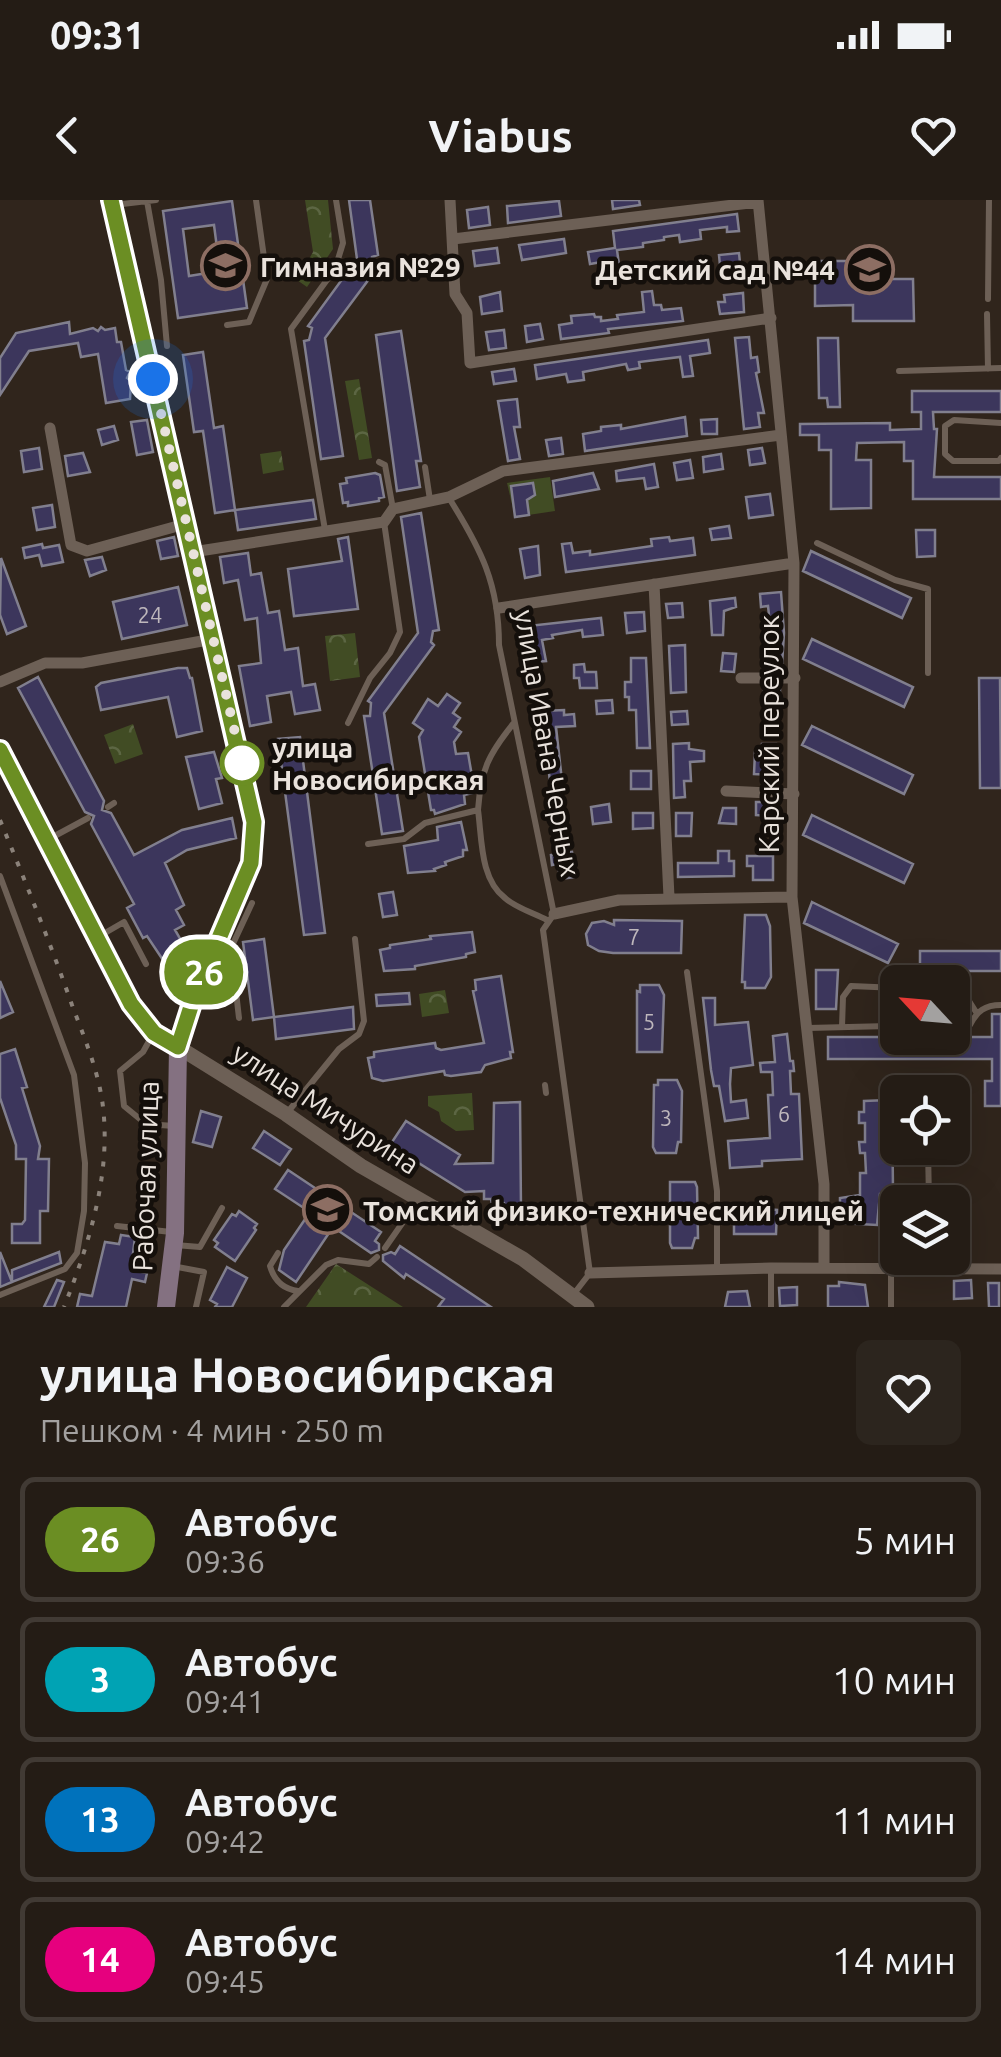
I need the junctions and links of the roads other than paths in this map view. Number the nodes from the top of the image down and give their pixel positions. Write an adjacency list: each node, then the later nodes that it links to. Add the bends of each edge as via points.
1 (256, 200): 14 (lane, via 267,279 249,322)
2 (336, 200): 30 (lane, via 343,243 335,269 290,329)
3 (450, 200): 10 (street)
4 (989, 200): 8 (lane)
5 (151, 201): 7 (lane); 15 (lane)
6 (758, 201): 10 (street); 13 (street, Карский переулок)
7 (112, 203): 29 (street)
8 (989, 228): 9 (lane); 11 (lane)
9 (1001, 228)
10 (453, 239): 13 (street, via 455,294 467,313 470,363)
11 (988, 299)
12 (988, 314): 17 (lane)
13 (771, 318): 21 (street, Карский переулок)
14 (227, 324)
15 (167, 346)
16 (1001, 368): 17 (lane)
17 (988, 369): 18 (lane)
18 (899, 371)
19 (1001, 423): 22 (lane, via 954,420 945,426 946,454 953,461)
20 (50, 428): 29 (street, via 71,546 87,552)
21 (782, 435): 25 (street, via 502,471); 33 (street, Карский переулок)
22 (1001, 458)
23 (379, 462): 27 (lane, via 386,465)
24 (425, 468): 26 (lane)
25 (448, 497): 26 (street); 35 (lane, улица Ивана Черных, via 486,566)
26 (430, 501): 27 (street)
27 (393, 509): 28 (street)
28 (384, 522): 30 (street); 42 (lane, via 400,632)
29 (186, 524): 32 (street)
30 (325, 530): 32 (street)
31 (817, 543): 37 (lane, via 928,589)
32 (193, 552): 36 (street)
33 (794, 563): 34 (street); 39 (street, Карский переулок)
34 (654, 584): 35 (street); 51 (street)
35 (499, 608): 41 (lane, улица Ивана Черных)
36 (213, 639): 40 (street, via 45,664); 69 (street, via 255,837 251,863)
37 (928, 673)
38 (741, 678): 39 (street)
39 (795, 678): 45 (street, Карский переулок)
40 (0, 682)
41 (514, 722): 46 (lane, via 490,753); 54 (lane, улица Ивана Черных)
42 (348, 723)
43 (0, 750): 48 (main road, улица Мичурина)
44 (726, 792): 45 (street)
45 (794, 794): 52 (street, Карский переулок)
46 (478, 810): 49 (lane); 54 (lane, via 494,886 505,899)
47 (88, 818): 48 (lane)
48 (47, 840): 55 (main road, улица Мичурина)
49 (368, 844)
50 (0, 876): 89 (lane, via 74,1076 85,1162 77,1253 65,1269)
51 (669, 897): 52 (street); 54 (street, via 620,900)
52 (792, 897): 66 (street, Карский переулок)
53 (252, 903): 63 (lane, via 232,948)
54 (550, 917): 86 (lane, улица Ивана Черных, via 543,930 555,1046)
55 (97, 938): 57 (lane, via 124,922); 68 (main road, улица Мичурина)
56 (355, 939): 70 (lane, via 364,1021)
57 (146, 964)
58 (687, 972): 85 (lane, via 717,1191)
59 (880, 987): 67 (lane, via 851,986 843,997)
60 (970, 1002): 62 (lane)
61 (1001, 1005): 62 (lane)
62 (976, 1012): 64 (lane)
63 (239, 1018)
64 (970, 1025)
65 (880, 1026): 67 (lane)
66 (808, 1028): 67 (lane); 82 (street, Карский переулок, via 824,1184)
67 (842, 1028)
68 (154, 1033): 69 (main road, улица Мичурина); 71 (lane, via 120,1071 124,1106 146,1124)
69 (178, 1047): 70 (street, улица Мичурина); 71 (main road, Рабочая улица)
70 (286, 1114): 72 (street, улица Мичурина)
71 (175, 1126): 75 (main road, Рабочая улица)
72 (418, 1201): 76 (lane); 90 (street, улица Мичурина, via 526,1255)
73 (222, 1208): 75 (lane, via 200,1247)
74 (117, 1226): 75 (lane)
75 (174, 1239): 79 (main road, Рабочая улица)
76 (385, 1248)
77 (278, 1252): 88 (lane, via 270,1266 274,1279)
78 (377, 1257): 88 (lane, via 369,1264 326,1265)
79 (172, 1266): 91 (main road, Рабочая улица); 92 (lane, via 204,1272)
80 (970, 1266): 84 (street)
81 (771, 1268): 82 (street); 85 (street); 95 (lane)
82 (824, 1268): 83 (street)
83 (880, 1268)
84 (1001, 1268)
85 (717, 1271): 86 (street)
86 (590, 1274): 90 (lane)
87 (891, 1275): 96 (lane)
88 (299, 1291): 93 (lane)
89 (0, 1295)
90 (572, 1296): 94 (street, улица Мичурина)
91 (166, 1307)
92 (196, 1307)
93 (284, 1307)
94 (586, 1307)
95 (771, 1307)
96 (891, 1307)

